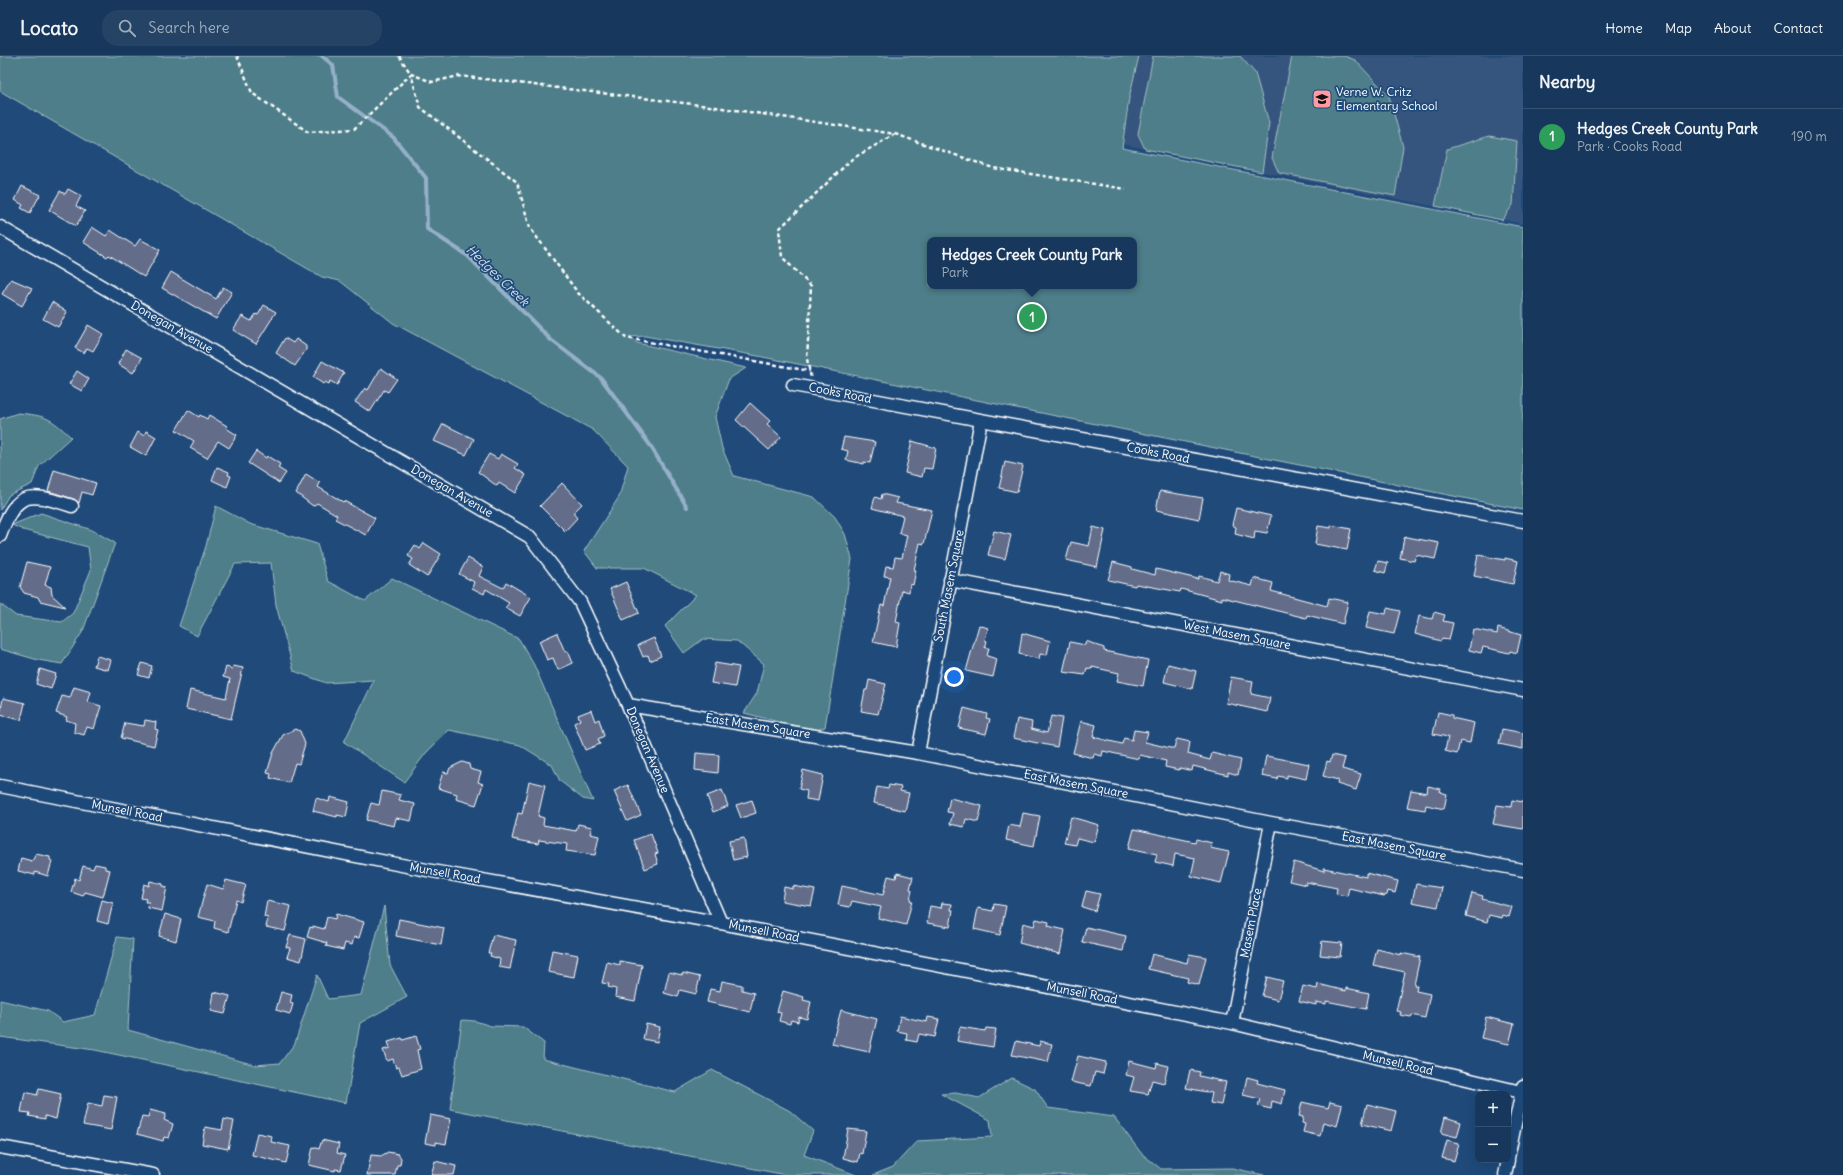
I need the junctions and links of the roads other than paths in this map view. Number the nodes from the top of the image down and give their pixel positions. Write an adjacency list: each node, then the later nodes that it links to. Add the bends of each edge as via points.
1 (0, 227): 9 (street, Donegan Avenue, via 530,537 580,602)
2 (793, 385): 3 (street, Cooks Road)
3 (980, 420): 5 (street, Cooks Road); 7 (street, South Masem Square)
4 (72, 506): 6 (street, via 42,497 26,498 17,504 6,520)
5 (1523, 521)
6 (0, 536)
7 (950, 580): 8 (street, West Masem Square); 10 (street, South Masem Square)
8 (1523, 690)
9 (628, 705): 10 (street, East Masem Square); 14 (street, Donegan Avenue)
10 (918, 753): 12 (street, East Masem Square)
11 (0, 786): 14 (street, Munsell Road, via 432,871)
12 (1271, 823): 13 (street, East Masem Square); 15 (street, Masem Place)
13 (1523, 870)
14 (721, 923): 15 (street, Munsell Road)
15 (1232, 1023): 16 (street, Munsell Road)
16 (1522, 1090): 17 (street)
17 (1511, 1144)
18 (0, 1147): 20 (street)
19 (1507, 1163): 21 (street)
20 (153, 1175)
21 (1505, 1175)

